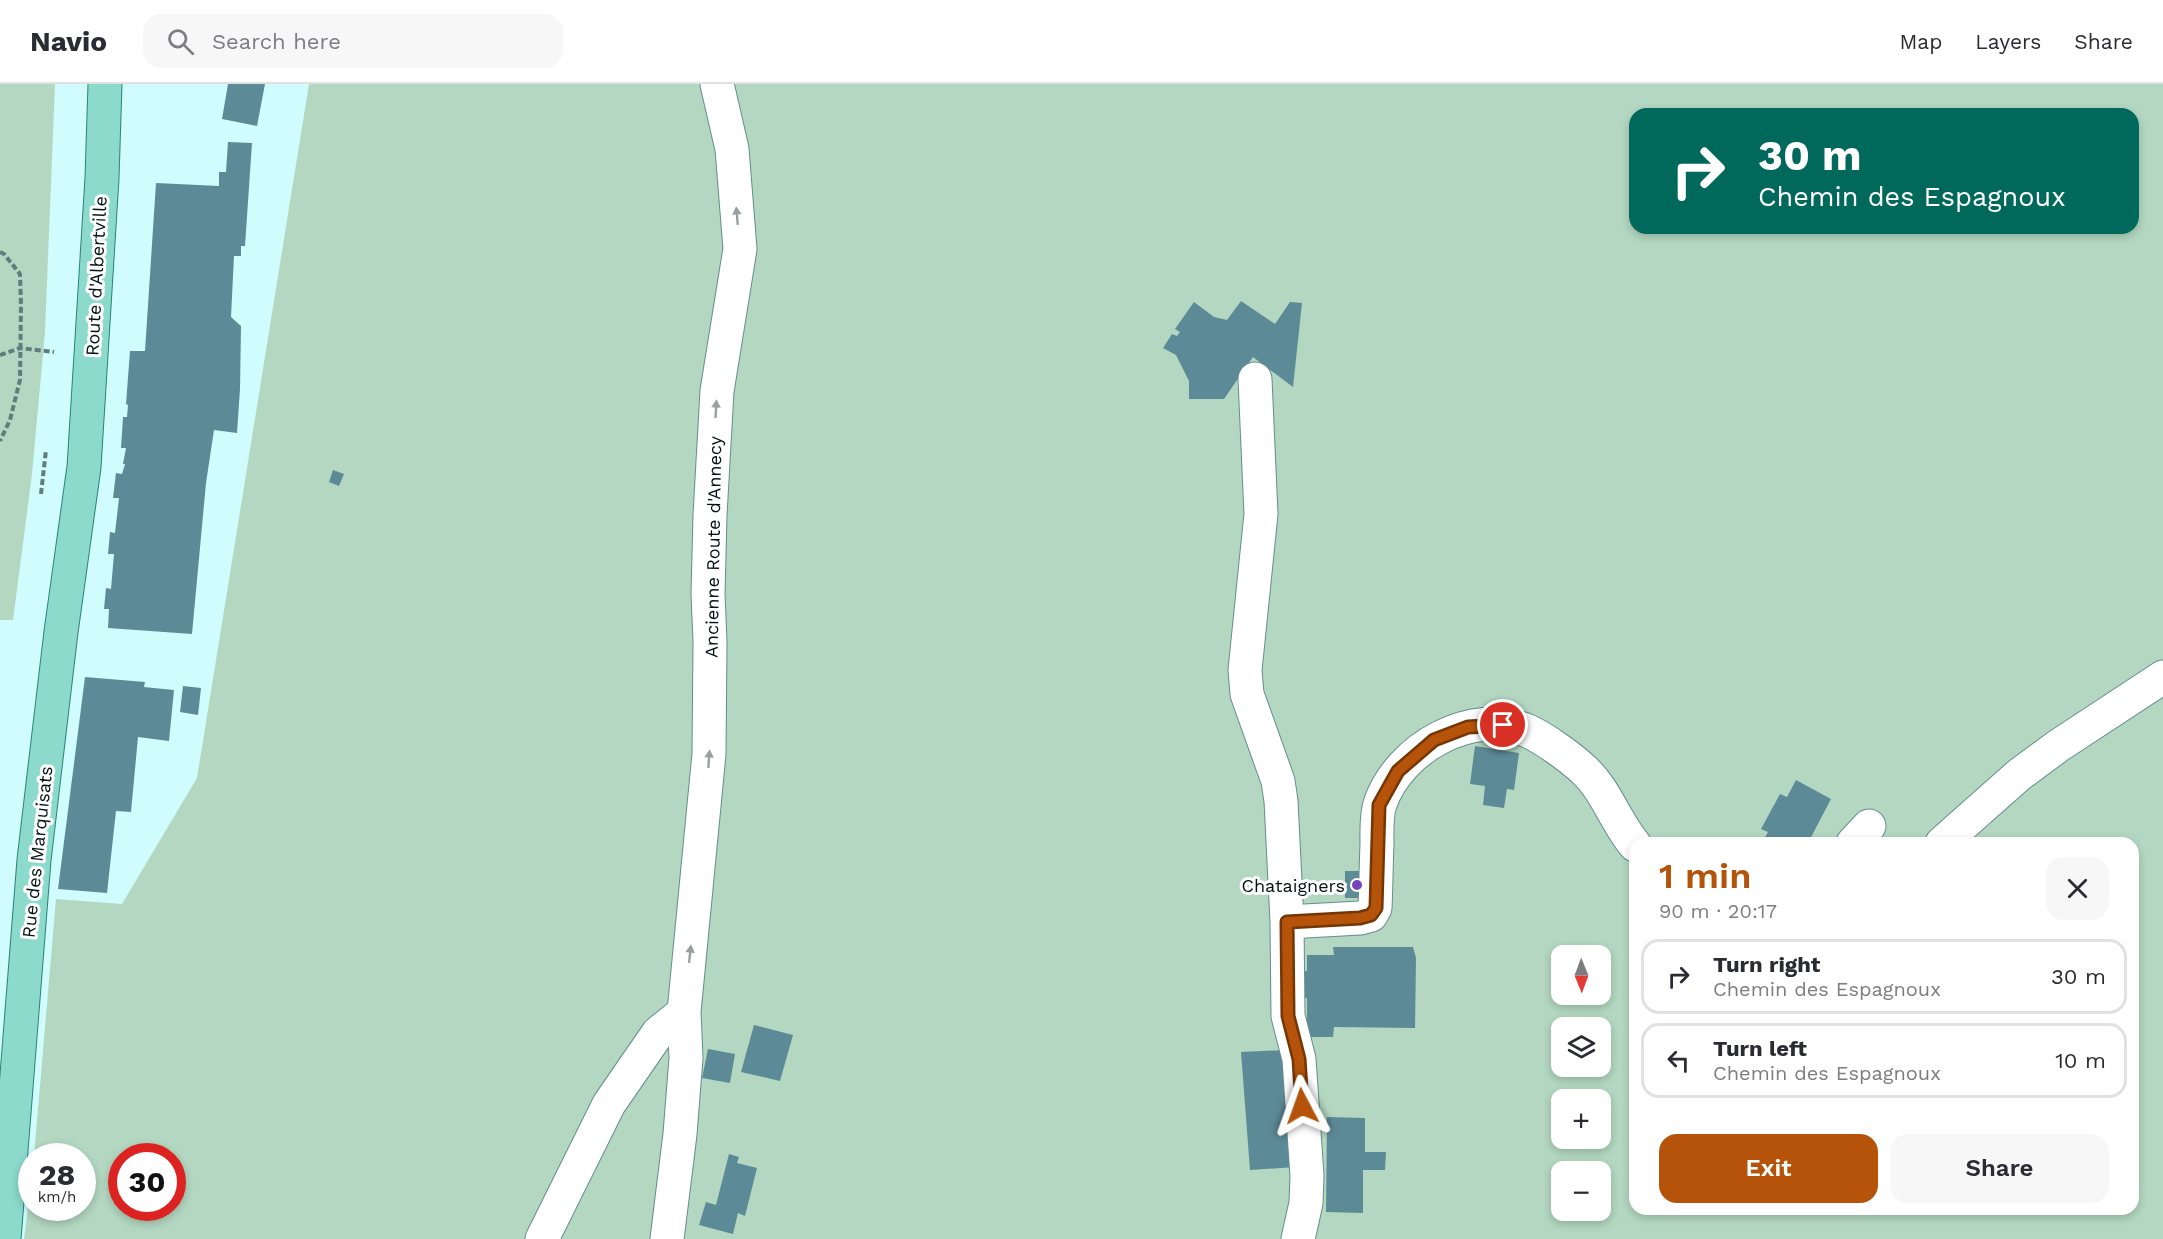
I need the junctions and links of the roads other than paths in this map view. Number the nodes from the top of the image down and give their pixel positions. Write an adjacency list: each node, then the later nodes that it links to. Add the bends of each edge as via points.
1 (105, 84): 4 (main road, Route d'Albertville)
2 (717, 84): 9 (street, Ancienne Route d'Annecy, one-way to 2, via 709,754 708,582 717,391 740,249 732,149)
3 (1255, 379): 8 (street, via 1261,514 1245,670 1247,694 1278,781)
4 (84, 467): 10 (main road, Rue des Marquisats, via 34,860)
5 (2163, 677): 7 (street, via 2020,774)
6 (1630, 837): 8 (street, via 1586,771 1564,754 1528,731 1503,725 1468,727 1425,747 1398,771 1385,792 1379,805 1376,908 1371,915)
7 (1949, 837)
8 (1287, 922): 13 (street, via 1288,1016 1299,1059 1307,1176)
9 (684, 1012): 11 (street, via 658,1033 609,1104); 12 (street, Ancienne Route d'Annecy, via 686,1058)
10 (4, 1239)
11 (542, 1239)
12 (667, 1239)
13 (1298, 1239)

